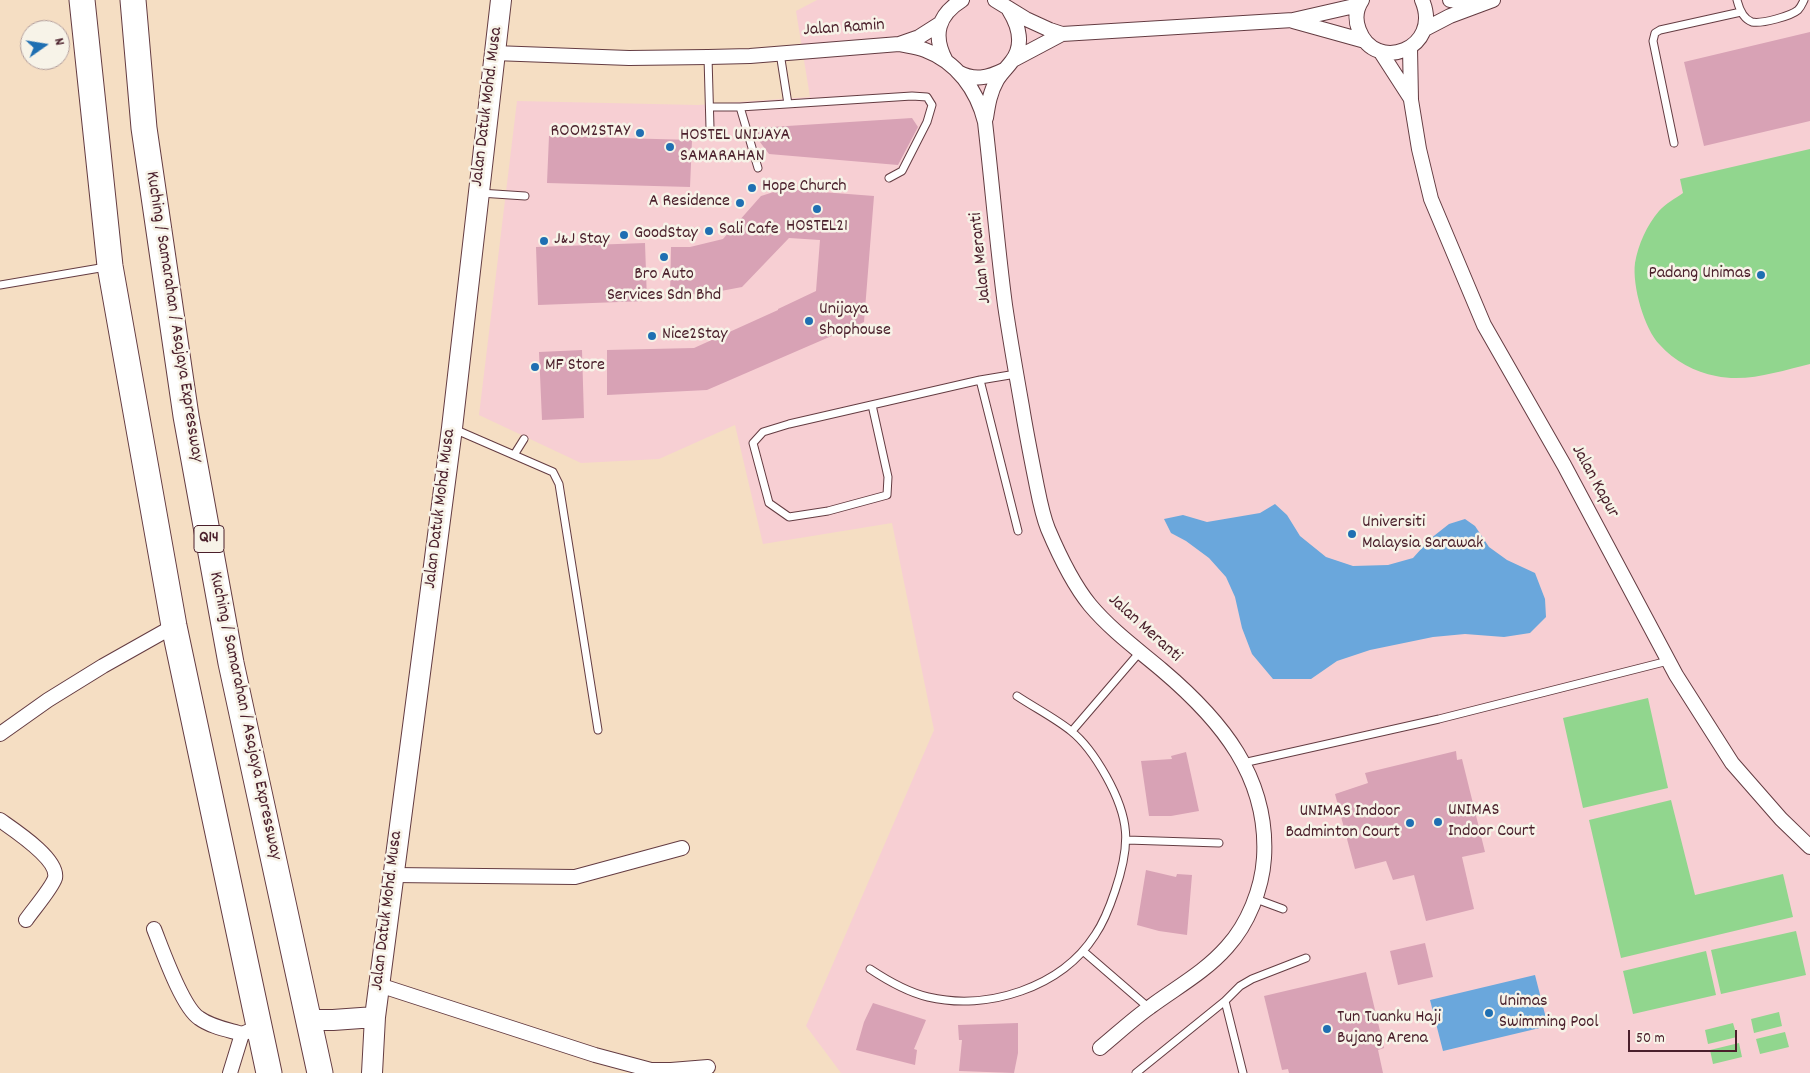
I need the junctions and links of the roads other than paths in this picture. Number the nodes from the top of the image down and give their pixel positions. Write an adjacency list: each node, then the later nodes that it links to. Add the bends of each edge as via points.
1 (82, 0): 38 (highway)
2 (133, 0): 72 (highway, Kuching / Samarahan / Asajaya Expressway / Q14, via 144,128 186,416 231,663)
3 (501, 0): 22 (street, Jalan Datuk Mohd. Musa)
4 (995, 0): 12 (street)
5 (1422, 0): 16 (street, via 1426,9)
6 (1450, 0): 11 (street)
7 (1737, 0): 13 (lane)
8 (1804, 0): 13 (lane, via 1797,11 1764,22 1753,22)
9 (956, 2): 15 (street)
10 (1360, 2): 14 (street); 18 (street, via 1357,24)
11 (1487, 2): 16 (street)
12 (1009, 10): 17 (street); 25 (street, via 1017,21 1020,34 1018,48)
13 (1741, 12): 33 (lane, via 1655,33)
14 (1293, 20): 17 (street); 18 (street)
15 (941, 23): 19 (street, via 919,37); 26 (street, via 941,52)
16 (1425, 29): 20 (street)
17 (1062, 34): 25 (street)
18 (1365, 41): 21 (street)
19 (899, 44): 23 (street, Jalan Ramin); 26 (street, via 924,50)
20 (1410, 48): 21 (street, via 1401,52); 27 (street, Jalan Kapur)
21 (1380, 51): 27 (street, Jalan Kapur)
22 (494, 52): 24 (street, Jalan Ramin, via 629,58); 36 (street, Jalan Datuk Mohd. Musa)
23 (786, 52): 24 (street, Jalan Ramin); 28 (lane)
24 (708, 57): 29 (lane)
25 (1008, 65): 26 (street, via 993,76 980,78 967,76); 31 (street, via 992,92)
26 (950, 66): 31 (street, via 976,96)
27 (1411, 100): 49 (street, Jalan Kapur, via 1432,199 1484,325 1564,465)
28 (788, 104): 30 (lane); 35 (lane, via 927,97 932,105 927,122 902,171)
29 (710, 107): 30 (lane); 32 (lane)
30 (740, 107): 34 (lane)
31 (985, 122): 40 (street, Jalan Meranti)
32 (710, 128)
33 (1674, 143)
34 (758, 168)
35 (889, 178)
36 (478, 193): 37 (lane); 43 (street, Jalan Datuk Mohd. Musa)
37 (525, 196)
38 (110, 266): 39 (lane); 47 (highway)
39 (0, 285)
40 (1016, 374): 41 (lane); 48 (street, Jalan Meranti, via 1028,445 1048,527 1064,563 1088,603)
41 (980, 380): 42 (lane); 46 (lane)
42 (872, 405): 42 (lane, via 763,432 753,443 769,503 790,517 828,511 887,495 888,477)
43 (452, 428): 45 (lane); 60 (street, Jalan Datuk Mohd. Musa)
44 (524, 439): 45 (lane)
45 (514, 455): 51 (lane, via 553,472 559,484)
46 (1018, 532)
47 (174, 626): 53 (street, via 48,700); 73 (highway)
48 (1140, 653): 52 (lane); 54 (street, Jalan Meranti, via 1207,713 1226,735)
49 (1664, 662): 54 (lane, via 1439,719); 58 (street, Jalan Kapur, via 1732,763)
50 (1017, 696): 52 (lane)
51 (598, 730)
52 (1072, 731): 56 (lane, via 1097,760 1115,792)
53 (0, 734)
54 (1243, 763): 61 (street, Jalan Meranti, via 1264,824 1263,864)
55 (0, 820): 63 (street, via 44,855 55,870 54,880)
56 (1127, 840): 57 (lane); 65 (lane, via 1125,860 1110,908 1096,935)
57 (1219, 843)
58 (1810, 847)
59 (682, 848): 60 (street, via 575,876)
60 (392, 875): 68 (street, Jalan Datuk Mohd. Musa)
61 (1256, 899): 62 (lane); 70 (street, Jalan Meranti, via 1229,946 1203,970)
62 (1283, 909)
63 (26, 920)
64 (154, 929): 73 (street, via 194,1014 210,1024)
65 (1083, 951): 67 (lane, via 1060,970 1024,989 969,1002 927,997 902,988); 70 (lane)
66 (1306, 958): 69 (lane, via 1240,986)
67 (870, 969)
68 (379, 986): 71 (street, Jalan Datuk Mohd. Musa); 75 (street, via 651,1070)
69 (1225, 1001): 80 (lane); 81 (lane)
70 (1149, 1008): 74 (street, Jalan Meranti)
71 (375, 1017): 72 (street); 79 (street, Jalan Datuk Mohd. Musa)
72 (309, 1020): 78 (highway, Kuching / Samarahan / Asajaya Expressway / Q14)
73 (251, 1030): 76 (street); 77 (highway)
74 (1100, 1048)
75 (708, 1067)
76 (230, 1073)
77 (269, 1073)
78 (320, 1073)
79 (372, 1073)
80 (1136, 1073)
81 (1243, 1073)

